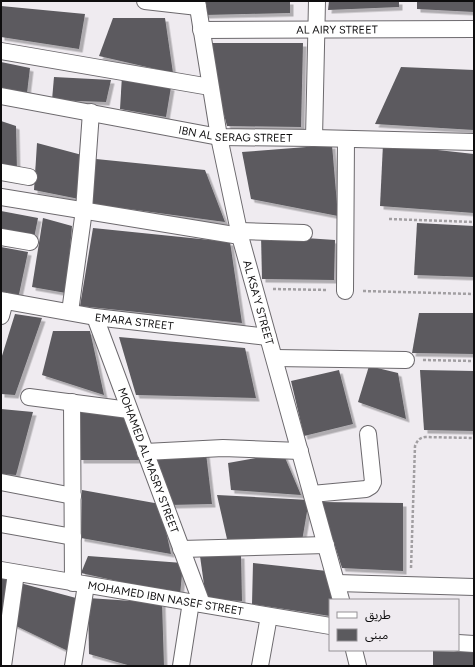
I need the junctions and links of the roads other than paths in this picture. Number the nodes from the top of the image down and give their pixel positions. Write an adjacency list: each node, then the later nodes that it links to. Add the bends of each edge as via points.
1 (145, 1): 3 (street)
2 (317, 1): 4 (street)
3 (197, 4): 6 (street, AL KSA'Y STREET)
4 (316, 29): 5 (street, AL AIRY STREET); 6 (street, AL AIRY STREET); 12 (street)
5 (474, 29)
6 (201, 30): 8 (street, AL KSA'Y STREET)
7 (1, 51): 8 (street)
8 (210, 87): 11 (street, AL KSA'Y STREET)
9 (1, 96): 10 (street, IBN AL SERAG STREET)
10 (91, 112): 11 (street, IBN AL SERAG STREET); 18 (street)
11 (219, 137): 12 (street, IBN AL SERAG STREET); 20 (street, AL KSA'Y STREET)
12 (314, 138): 13 (street, IBN AL SERAG STREET)
13 (346, 138): 14 (street, IBN AL SERAG STREET); 23 (street)
14 (474, 142)
15 (1, 172): 16 (street)
16 (29, 177)
17 (1, 197): 18 (street)
18 (84, 210): 20 (street); 25 (street)
19 (304, 233): 20 (street)
20 (240, 234): 27 (street, AL KSA'Y STREET)
21 (1, 237): 22 (street)
22 (30, 242)
23 (345, 291)
24 (2, 306): 25 (street, EMARA STREET)
25 (70, 312): 26 (street, EMARA STREET)
26 (95, 317): 27 (street, EMARA STREET); 32 (street, MOHAMED AL MASRY STREET)
27 (268, 337): 28 (street, AL KSA'Y STREET)
28 (275, 358): 29 (street); 34 (street, AL KSA'Y STREET)
29 (406, 360)
30 (29, 397): 31 (street)
31 (72, 402): 32 (street); 38 (street)
32 (129, 410): 35 (street, MOHAMED AL MASRY STREET)
33 (368, 434): 37 (street, via 373,482 371,486 366,489)
34 (300, 451): 35 (street, via 223,448); 37 (street, AL KSA'Y STREET)
35 (146, 452): 42 (street, MOHAMED AL MASRY STREET)
36 (1, 482): 38 (street)
37 (312, 494): 41 (street, AL KSA'Y STREET)
38 (73, 496): 40 (street)
39 (1, 524): 40 (street)
40 (73, 537): 44 (street)
41 (326, 545): 42 (street); 45 (street, AL KSA'Y STREET)
42 (181, 548): 48 (street, MOHAMED AL MASRY STREET)
43 (9, 572): 44 (street, MOHAMED IBN NASEF STREET); 54 (street)
44 (79, 584): 48 (street, MOHAMED IBN NASEF STREET); 55 (street)
45 (337, 584): 46 (street); 47 (street, AL KSA'Y STREET)
46 (474, 587)
47 (341, 599)
48 (196, 603): 49 (street, MOHAMED IBN NASEF STREET); 56 (street)
49 (269, 616): 50 (street, MOHAMED IBN NASEF STREET); 57 (street)
50 (329, 626)
51 (459, 643): 52 (street)
52 (474, 644)
53 (354, 651): 58 (street)
54 (3, 666)
55 (73, 666)
56 (181, 666)
57 (263, 666)
58 (358, 666)

